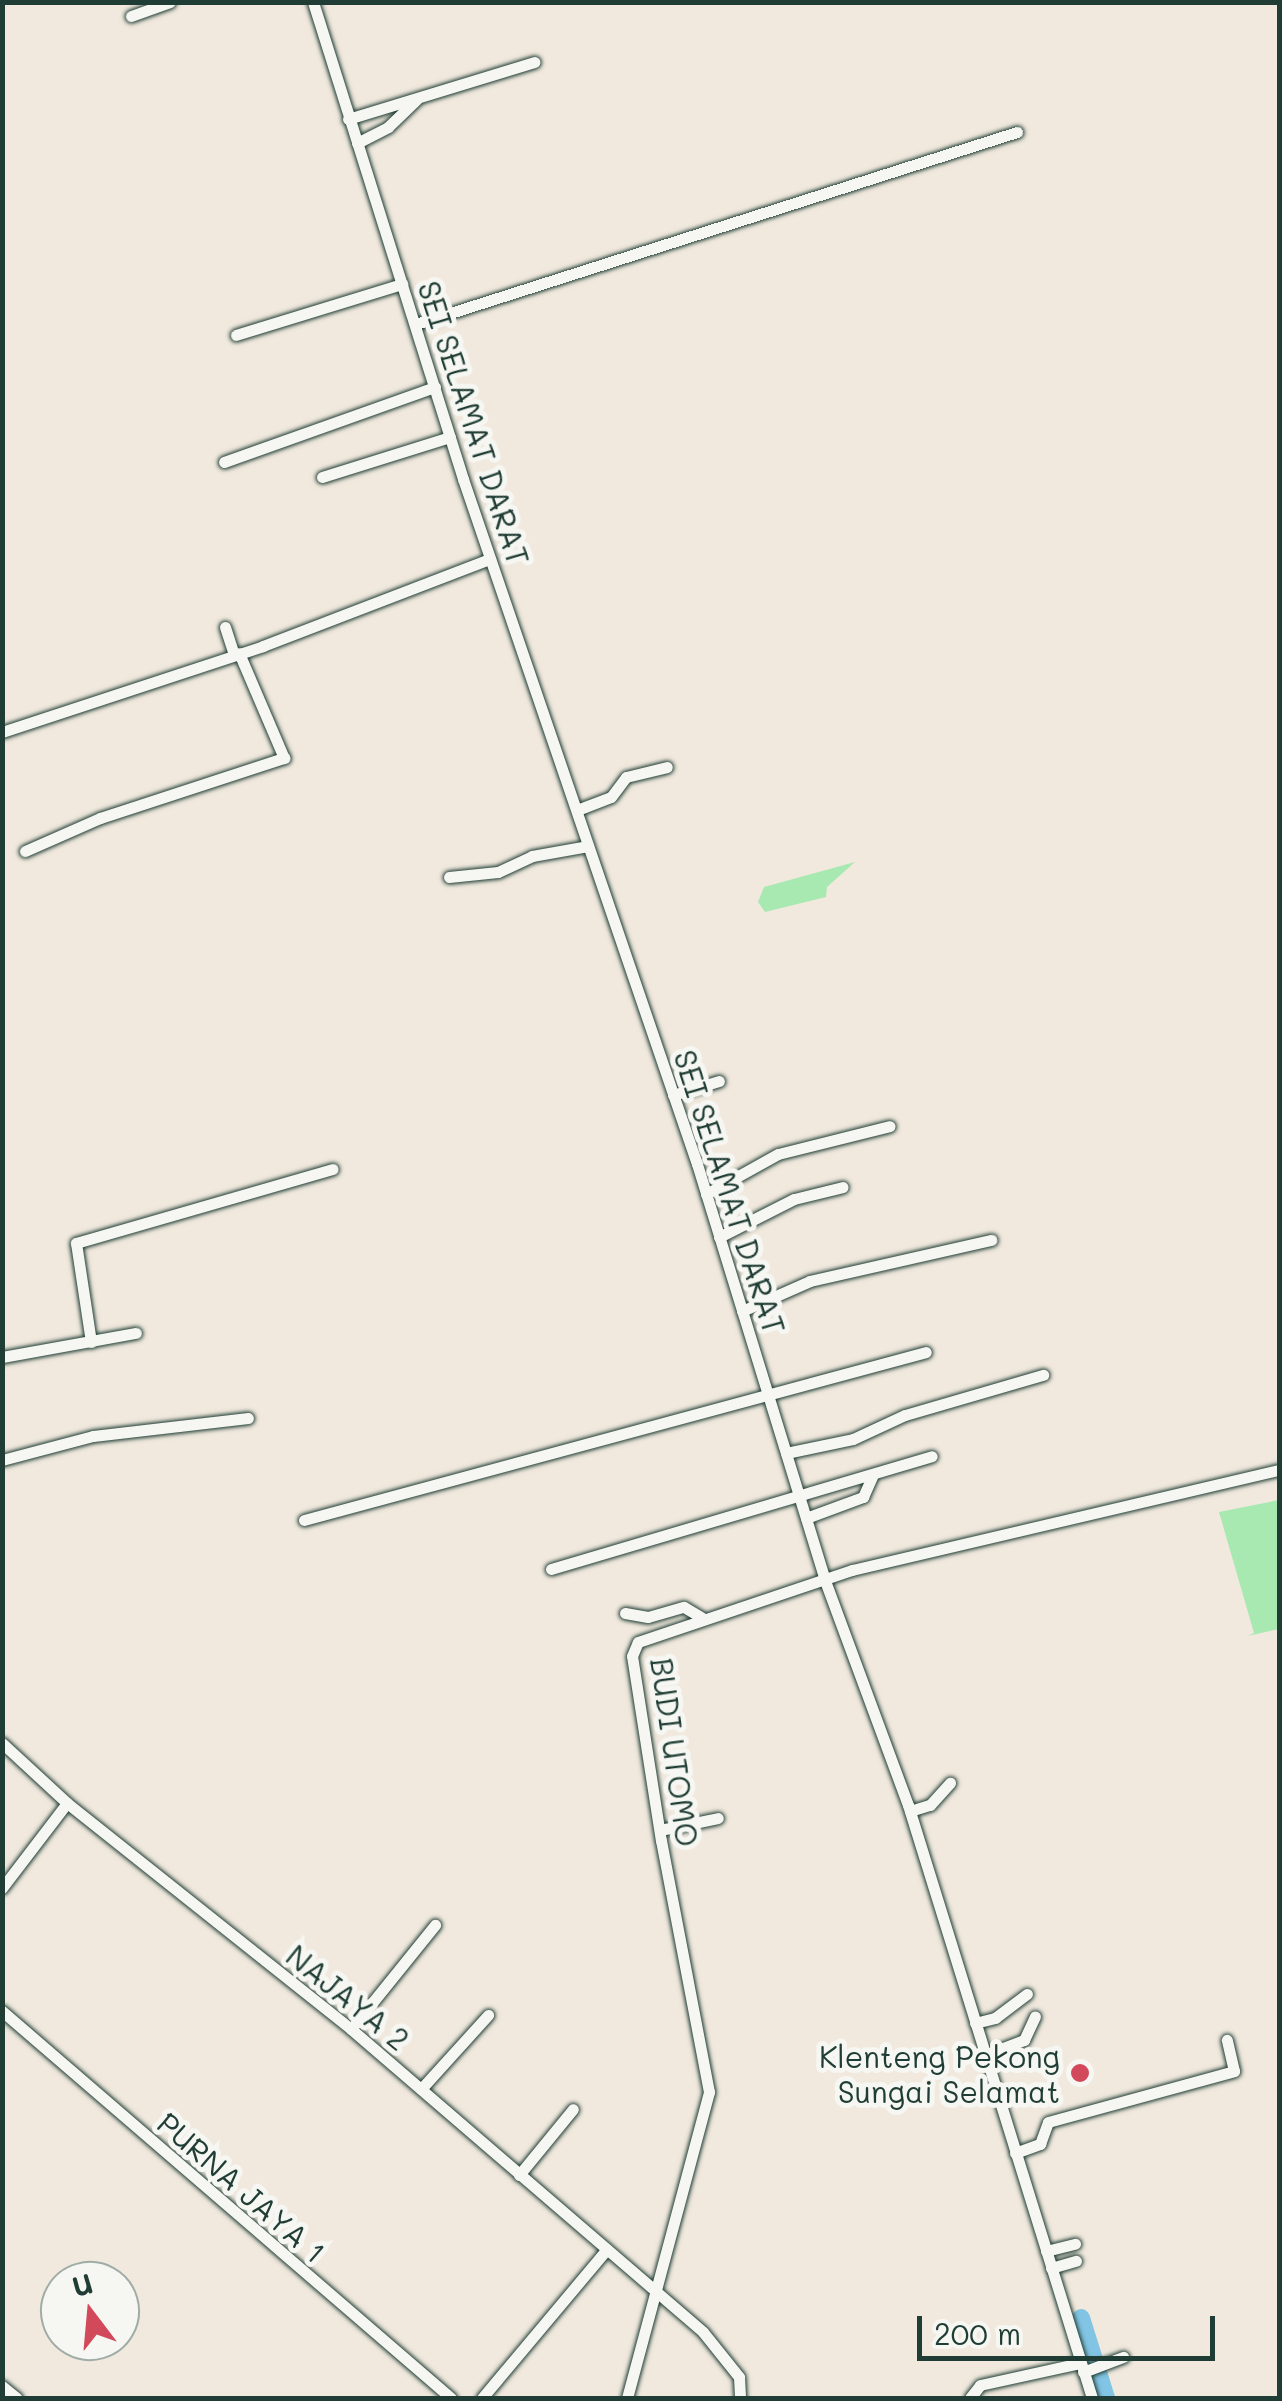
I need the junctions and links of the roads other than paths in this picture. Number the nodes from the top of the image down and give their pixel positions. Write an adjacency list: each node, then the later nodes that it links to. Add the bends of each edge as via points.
1 (170, 2): 3 (street)
2 (313, 2): 6 (street, SEI SELAMAT DARAT)
3 (131, 16)
4 (534, 62): 5 (street)
5 (420, 96): 6 (street); 8 (street)
6 (348, 119): 8 (street, SEI SELAMAT DARAT)
7 (1017, 132): 10 (street)
8 (368, 138): 9 (street, SEI SELAMAT DARAT)
9 (402, 284): 10 (street, SEI SELAMAT DARAT); 11 (street)
10 (422, 321): 12 (street, SEI SELAMAT DARAT)
11 (236, 335)
12 (435, 387): 13 (street, SEI SELAMAT DARAT); 14 (street)
13 (450, 437): 15 (street); 16 (street, SEI SELAMAT DARAT)
14 (224, 462)
15 (322, 478)
16 (490, 559): 18 (street); 21 (street, SEI SELAMAT DARAT)
17 (225, 627): 18 (street)
18 (237, 653): 19 (street); 23 (street, via 284,758 100,818)
19 (2, 732)
20 (667, 767): 21 (street, via 626,776 619,790)
21 (586, 808): 22 (street, SEI SELAMAT DARAT)
22 (588, 846): 24 (street, via 532,856 498,872); 26 (street, SEI SELAMAT DARAT)
23 (25, 850)
24 (449, 877)
25 (719, 1081): 26 (street)
26 (678, 1094): 30 (street, SEI SELAMAT DARAT)
27 (890, 1126): 30 (street, via 778,1154)
28 (333, 1169): 35 (street, via 76,1243)
29 (843, 1187): 31 (street, via 794,1199)
30 (709, 1192): 31 (street, SEI SELAMAT DARAT)
31 (729, 1234): 33 (street, SEI SELAMAT DARAT)
32 (991, 1240): 33 (street, via 810,1282)
33 (747, 1309): 39 (street, SEI SELAMAT DARAT)
34 (136, 1333): 35 (street)
35 (91, 1342): 37 (street)
36 (926, 1352): 39 (street)
37 (2, 1357)
38 (1043, 1376): 41 (street, via 905,1415 853,1439)
39 (772, 1390): 41 (street, SEI SELAMAT DARAT); 48 (street)
40 (248, 1418): 43 (street, via 93,1436)
41 (799, 1449): 46 (street, SEI SELAMAT DARAT)
42 (932, 1456): 45 (street)
43 (2, 1460)
44 (1280, 1470): 50 (street, BUDI UTOMO)
45 (874, 1475): 46 (street); 47 (street, via 863,1497)
46 (804, 1491): 47 (street, SEI SELAMAT DARAT); 49 (street, via 711,1527)
47 (819, 1514): 50 (street, SEI SELAMAT DARAT)
48 (304, 1520)
49 (551, 1570)
50 (830, 1577): 52 (street, BUDI UTOMO); 56 (street, SEI SELAMAT DARAT)
51 (625, 1613): 52 (street, via 648,1617 684,1608)
52 (702, 1618): 58 (street, BUDI UTOMO, via 638,1642 634,1650)
53 (2, 1743): 55 (street, NAJAYA 2)
54 (950, 1783): 56 (street, via 930,1805)
55 (67, 1803): 59 (street); 66 (street, NAJAYA 2)
56 (913, 1811): 65 (street, SEI SELAMAT DARAT)
57 (718, 1818): 58 (street)
58 (660, 1830): 78 (street, BUDI UTOMO, via 709,2092)
59 (2, 1888)
60 (435, 1925): 66 (street)
61 (1027, 1994): 65 (street, via 995,2018)
62 (2, 2011): 83 (street, PURNA JAYA 1)
63 (488, 2015): 69 (street)
64 (1036, 2016): 68 (street, via 1024,2040)
65 (975, 2023): 68 (street, SEI SELAMAT DARAT)
66 (351, 2030): 69 (street, NAJAYA 2)
67 (1226, 2040): 71 (street, via 1234,2071 1048,2122 1037,2146)
68 (985, 2055): 71 (street, SEI SELAMAT DARAT)
69 (420, 2090): 72 (street, NAJAYA 2)
70 (573, 2109): 72 (street)
71 (1018, 2152): 75 (street, SEI SELAMAT DARAT)
72 (519, 2175): 74 (street, NAJAYA 2)
73 (1074, 2244): 75 (street)
74 (607, 2249): 78 (street, NAJAYA 2); 84 (street)
75 (1050, 2250): 77 (street, SEI SELAMAT DARAT)
76 (1076, 2261): 77 (street)
77 (1054, 2267): 80 (street, SEI SELAMAT DARAT)
78 (659, 2294): 85 (street, BUDI UTOMO); 86 (street, NAJAYA 2, via 734,2369)
79 (1123, 2357): 80 (street)
80 (1082, 2367): 87 (street, via 980,2385); 88 (street, SEI SELAMAT DARAT)
81 (2, 2386): 82 (street)
82 (18, 2398)
83 (452, 2398)
84 (482, 2398)
85 (627, 2398)
86 (740, 2398)
87 (970, 2398)
88 (1092, 2398)

